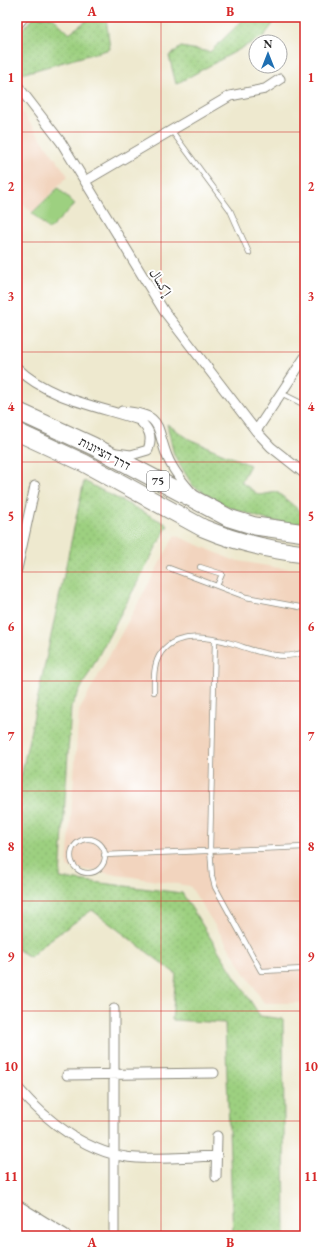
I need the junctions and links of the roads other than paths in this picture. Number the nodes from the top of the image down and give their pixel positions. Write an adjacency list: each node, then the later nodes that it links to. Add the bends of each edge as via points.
1 (24, 17): 2 (street)
2 (17, 24)
3 (280, 79): 5 (street, via 265,89 230,96)
4 (17, 85): 6 (street, إكسال, via 61,142)
5 (171, 130): 6 (street); 7 (lane, via 230,210)
6 (85, 181): 14 (street, إكسال, via 164,311)
7 (249, 253)
8 (305, 357): 10 (street)
9 (17, 368): 12 (street, via 41,385)
10 (281, 393): 11 (lane); 14 (street)
11 (305, 405)
12 (99, 408): 16 (street, via 139,420 147,427 150,436 148,450 141,453 132,455); 19 (street, via 135,412 154,420 160,429 173,470)
13 (17, 411): 16 (highway, דרך הציונות / 75)
14 (256, 431): 17 (street, إكسال, via 271,447)
15 (17, 432): 21 (highway, דרך הציונות / 75, via 222,536 251,545)
16 (102, 451): 19 (highway, דרך הציונות / 75)
17 (305, 474)
18 (35, 486): 24 (street)
19 (204, 506): 20 (highway, דרך הציונות / 75, via 229,518 256,526)
20 (305, 533)
21 (305, 554)
22 (200, 567): 25 (lane, via 222,574)
23 (169, 568): 25 (lane)
24 (17, 569)
25 (218, 586): 26 (lane, via 246,597)
26 (305, 608)
27 (215, 640): 28 (lane, via 276,656); 29 (lane, via 178,640 166,648 155,666); 31 (lane)
28 (305, 652)
29 (154, 692)
30 (305, 847): 31 (lane)
31 (210, 851): 32 (lane); 33 (lane, via 215,887 261,971)
32 (104, 855): 32 (lane, via 100,844 88,839 77,843 71,856 75,867 80,871 90,872 100,867)
33 (305, 969)
34 (114, 1009): 37 (street)
35 (214, 1073): 37 (street)
36 (67, 1075): 37 (street)
37 (114, 1075): 40 (street)
38 (17, 1087): 40 (street, via 35,1108 70,1136)
39 (217, 1136): 41 (street)
40 (113, 1154): 41 (street, via 137,1158); 47 (street)
41 (216, 1156): 42 (street)
42 (216, 1177)
43 (17, 1207): 46 (street)
44 (17, 1220): 45 (street)
45 (44, 1236)
46 (64, 1236)
47 (114, 1236)

